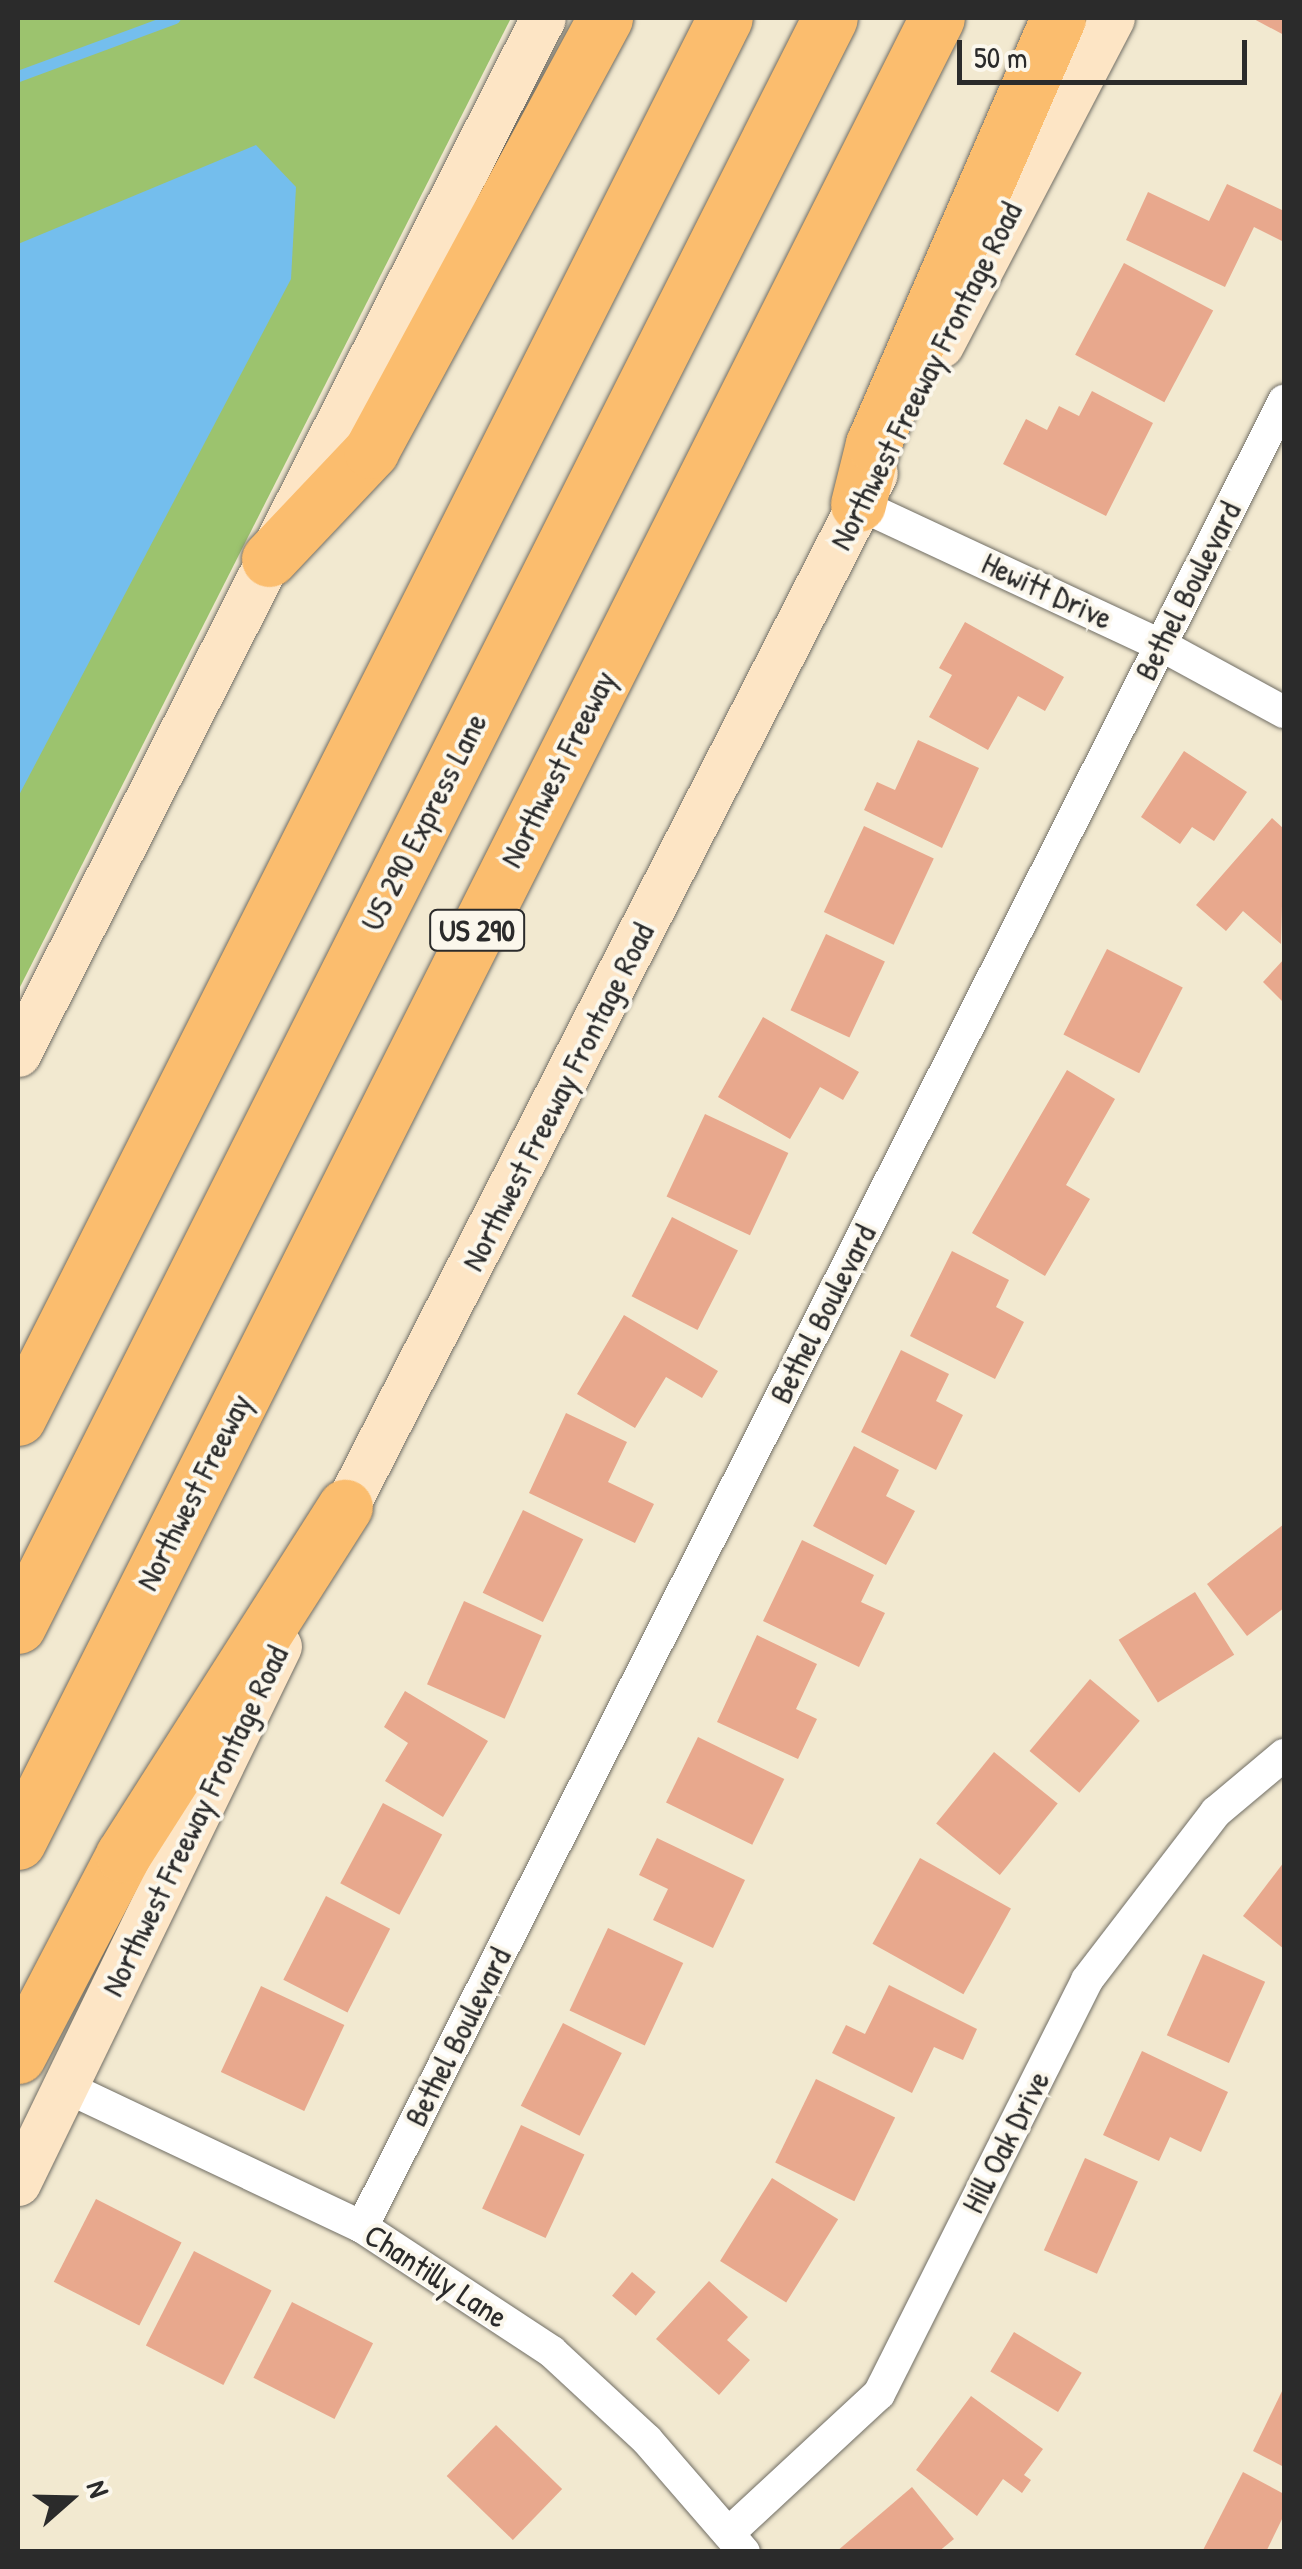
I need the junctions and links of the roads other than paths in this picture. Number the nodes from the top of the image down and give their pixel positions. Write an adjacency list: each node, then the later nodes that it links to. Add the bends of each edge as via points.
1 (543, 18): 10 (main road)
2 (605, 18): 10 (highway, via 371,451)
3 (725, 18): 14 (highway)
4 (830, 18): 16 (highway, US 290 Express Lane)
5 (937, 18): 18 (highway, Northwest Freeway / US 290)
6 (1058, 18): 9 (highway, via 873,444)
7 (1112, 18): 9 (main road, Northwest Freeway Frontage Road)
8 (1284, 401): 11 (street, Bethel Boulevard)
9 (858, 504): 11 (street, Hewitt Drive); 15 (main road, Northwest Freeway Frontage Road)
10 (269, 559): 13 (main road)
11 (1161, 644): 12 (street, Hewitt Drive); 22 (street, Bethel Boulevard)
12 (1284, 712)
13 (18, 1054)
14 (18, 1418)
15 (344, 1506): 19 (highway, via 123,1855); 20 (main road, Northwest Freeway Frontage Road)
16 (18, 1626)
17 (1284, 1755): 23 (street, Hill Oak Drive, via 1216,1812 1088,1980 879,2394)
18 (18, 1842)
19 (18, 2056)
20 (66, 2087): 21 (main road, Northwest Freeway Frontage Road); 22 (street, Chantilly Lane)
21 (18, 2183)
22 (362, 2227): 23 (street, Chantilly Lane, via 552,2352)
23 (738, 2541)

